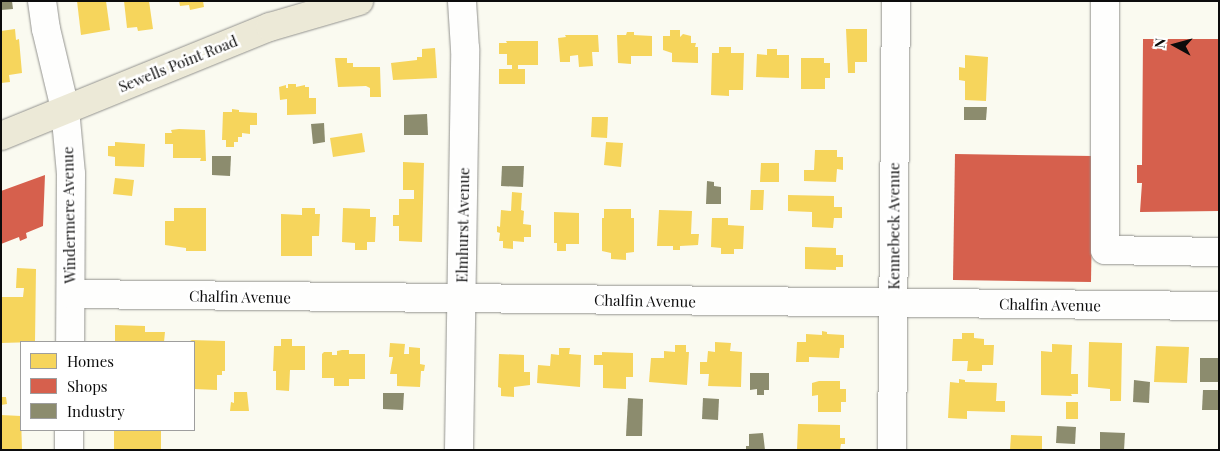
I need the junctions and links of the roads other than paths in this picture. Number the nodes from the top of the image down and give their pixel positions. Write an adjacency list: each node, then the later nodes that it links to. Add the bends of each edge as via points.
1 (42, 1): 6 (street, Windermere Avenue)
2 (359, 1): 6 (main road, Sewells Point Road, via 270,27)
3 (462, 1): 10 (street, Elmhurst Avenue, via 465,49)
4 (896, 1): 11 (street, Kennebeck Avenue)
5 (1105, 1): 8 (street, via 1105,250)
6 (65, 110): 7 (main road, Sewells Point Road); 9 (street, Windermere Avenue, via 71,174)
7 (1, 136)
8 (1219, 252)
9 (71, 294): 10 (street, Chalfin Avenue); 13 (street, Windermere Avenue)
10 (462, 299): 11 (street, Chalfin Avenue); 16 (street, Elmhurst Avenue)
11 (894, 303): 12 (street, Chalfin Avenue); 17 (street, Kennebeck Avenue)
12 (1219, 306)
13 (70, 341)
14 (69, 431): 15 (street)
15 (69, 450)
16 (459, 450)
17 (892, 450)

